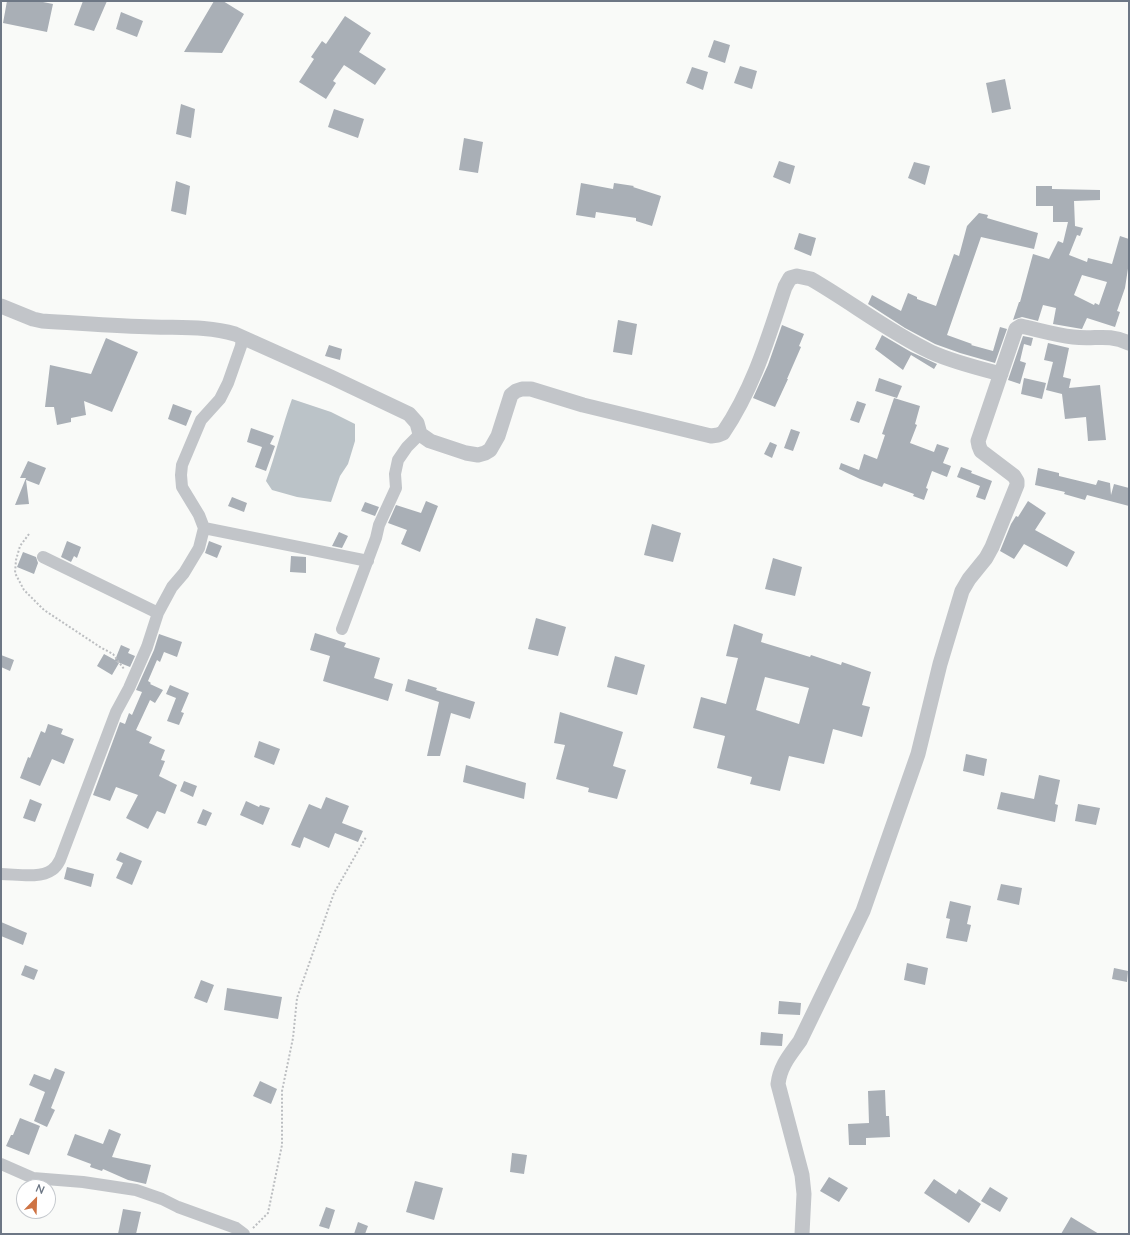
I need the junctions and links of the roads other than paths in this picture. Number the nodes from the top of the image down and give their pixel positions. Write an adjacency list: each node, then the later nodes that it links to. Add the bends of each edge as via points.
1 (1, 306): 2 (street, via 42,321 204,328 220,330)
2 (242, 338): 5 (street, via 409,414 417,423); 6 (street, via 228,383 220,399 201,420 182,465 182,487)
3 (1129, 343): 4 (street, via 1104,336 1075,337 1021,326 1016,329)
4 (1001, 374): 5 (street, via 932,352 896,333 811,279 797,276 790,278 785,287 760,362 745,397 723,433 711,436 616,414 531,389 522,389 511,395 498,436 490,450 485,453 466,453 430,441); 14 (street, via 978,441 981,451 1014,476 1017,486 992,547 962,591 940,664 918,754 863,911 800,1041 788,1057 779,1076 778,1084 802,1174)
5 (420, 434): 8 (street, via 398,460 396,488 379,525)
6 (204, 528): 8 (street); 9 (street, via 199,548 184,574 172,587)
7 (43, 557): 9 (street)
8 (368, 561): 10 (street)
9 (158, 613): 11 (street, via 147,647 116,712 60,860 53,870 38,876)
10 (342, 629)
11 (1, 874)
12 (1, 1164): 13 (street, via 33,1178 136,1190)
13 (248, 1231)
14 (802, 1234)

